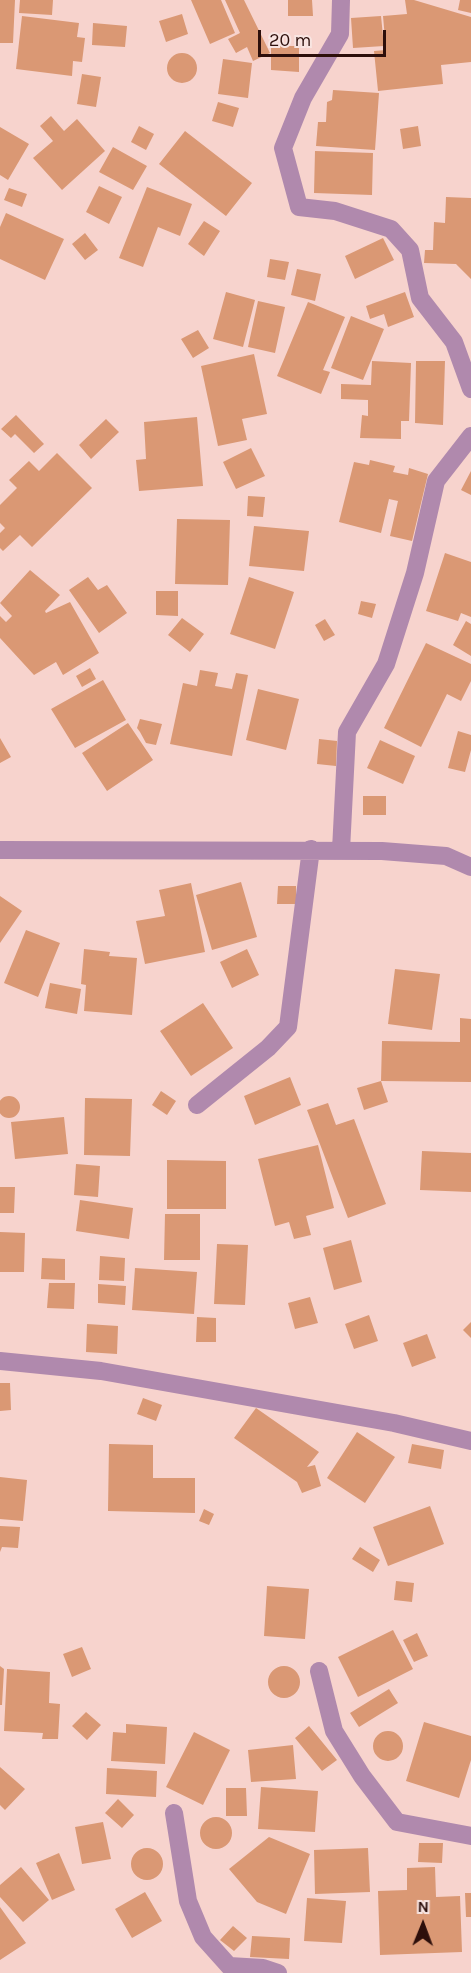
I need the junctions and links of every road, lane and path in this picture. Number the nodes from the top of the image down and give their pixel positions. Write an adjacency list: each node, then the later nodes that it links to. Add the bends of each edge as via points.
1 (340, 0): 2 (street, via 340,34 303,98 283,148 299,207 335,211 391,229 410,250 420,297 454,342)
2 (471, 389)
3 (471, 436): 6 (street, via 436,481 416,573 386,664 347,732)
4 (311, 849): 5 (street); 6 (street); 8 (street, via 288,1027)
5 (0, 850)
6 (340, 850): 7 (street, via 446,855)
7 (471, 867)
8 (197, 1105)
9 (0, 1361): 10 (street, via 101,1371 394,1423)
10 (471, 1441)
11 (319, 1671): 13 (street, via 334,1731 397,1822)
12 (174, 1813): 14 (street, via 188,1901 203,1937 229,1966)
13 (471, 1836)
14 (278, 1973)

